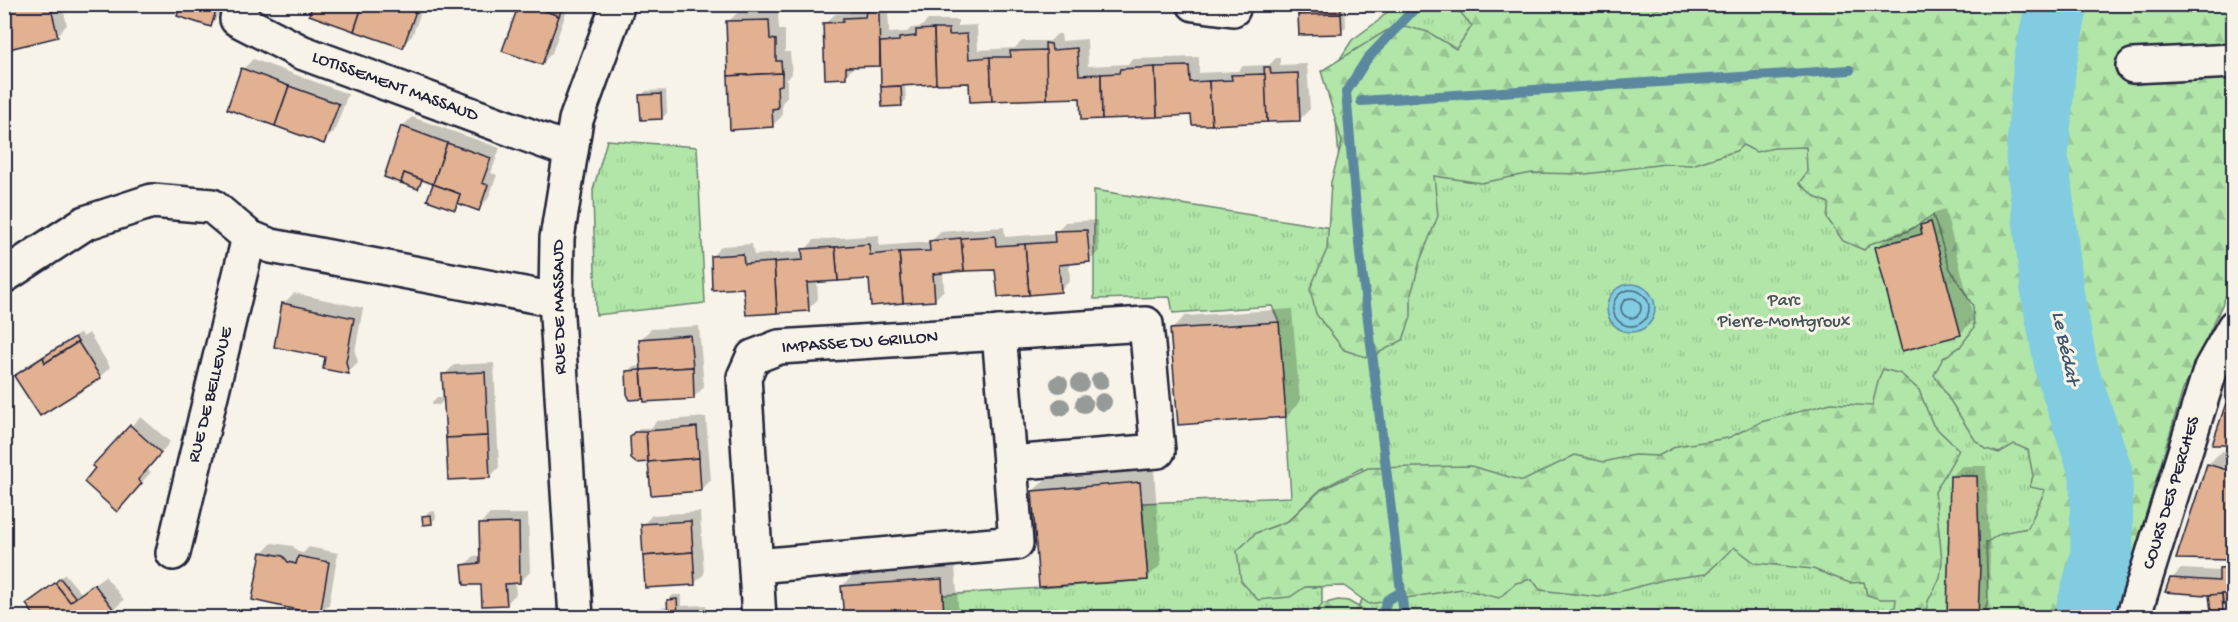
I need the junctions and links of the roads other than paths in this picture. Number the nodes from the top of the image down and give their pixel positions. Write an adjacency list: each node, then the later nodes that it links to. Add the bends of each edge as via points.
1 (242, 4): 7 (street, LOTISSEMENT MASSAUD, via 237,19 301,52)
2 (618, 4): 7 (street, RUE DE MASSAUD, via 576,120)
3 (1194, 4): 4 (street)
4 (1233, 9)
5 (2234, 61): 6 (street)
6 (2133, 66)
7 (571, 151): 10 (street, RUE DE MASSAUD, via 557,238)
8 (249, 237): 9 (street, via 212,206 152,201 85,224); 10 (street, via 271,246); 14 (street, RUE DE BELLEVUE)
9 (4, 276)
10 (556, 300): 16 (street, RUE DE MASSAUD)
11 (2233, 327): 18 (street, COURS DES PERCHES, via 2211,368)
12 (999, 333): 13 (street); 13 (street, IMPASSE DU GRILLON, via 1146,324 1158,451); 15 (street, IMPASSE DU GRILLON, via 779,347 753,357 744,377)
13 (1010, 463): 15 (street, via 1017,543)
14 (173, 553)
15 (756, 566): 17 (street, IMPASSE DU GRILLON)
16 (576, 618)
17 (759, 618)
18 (2133, 618)

